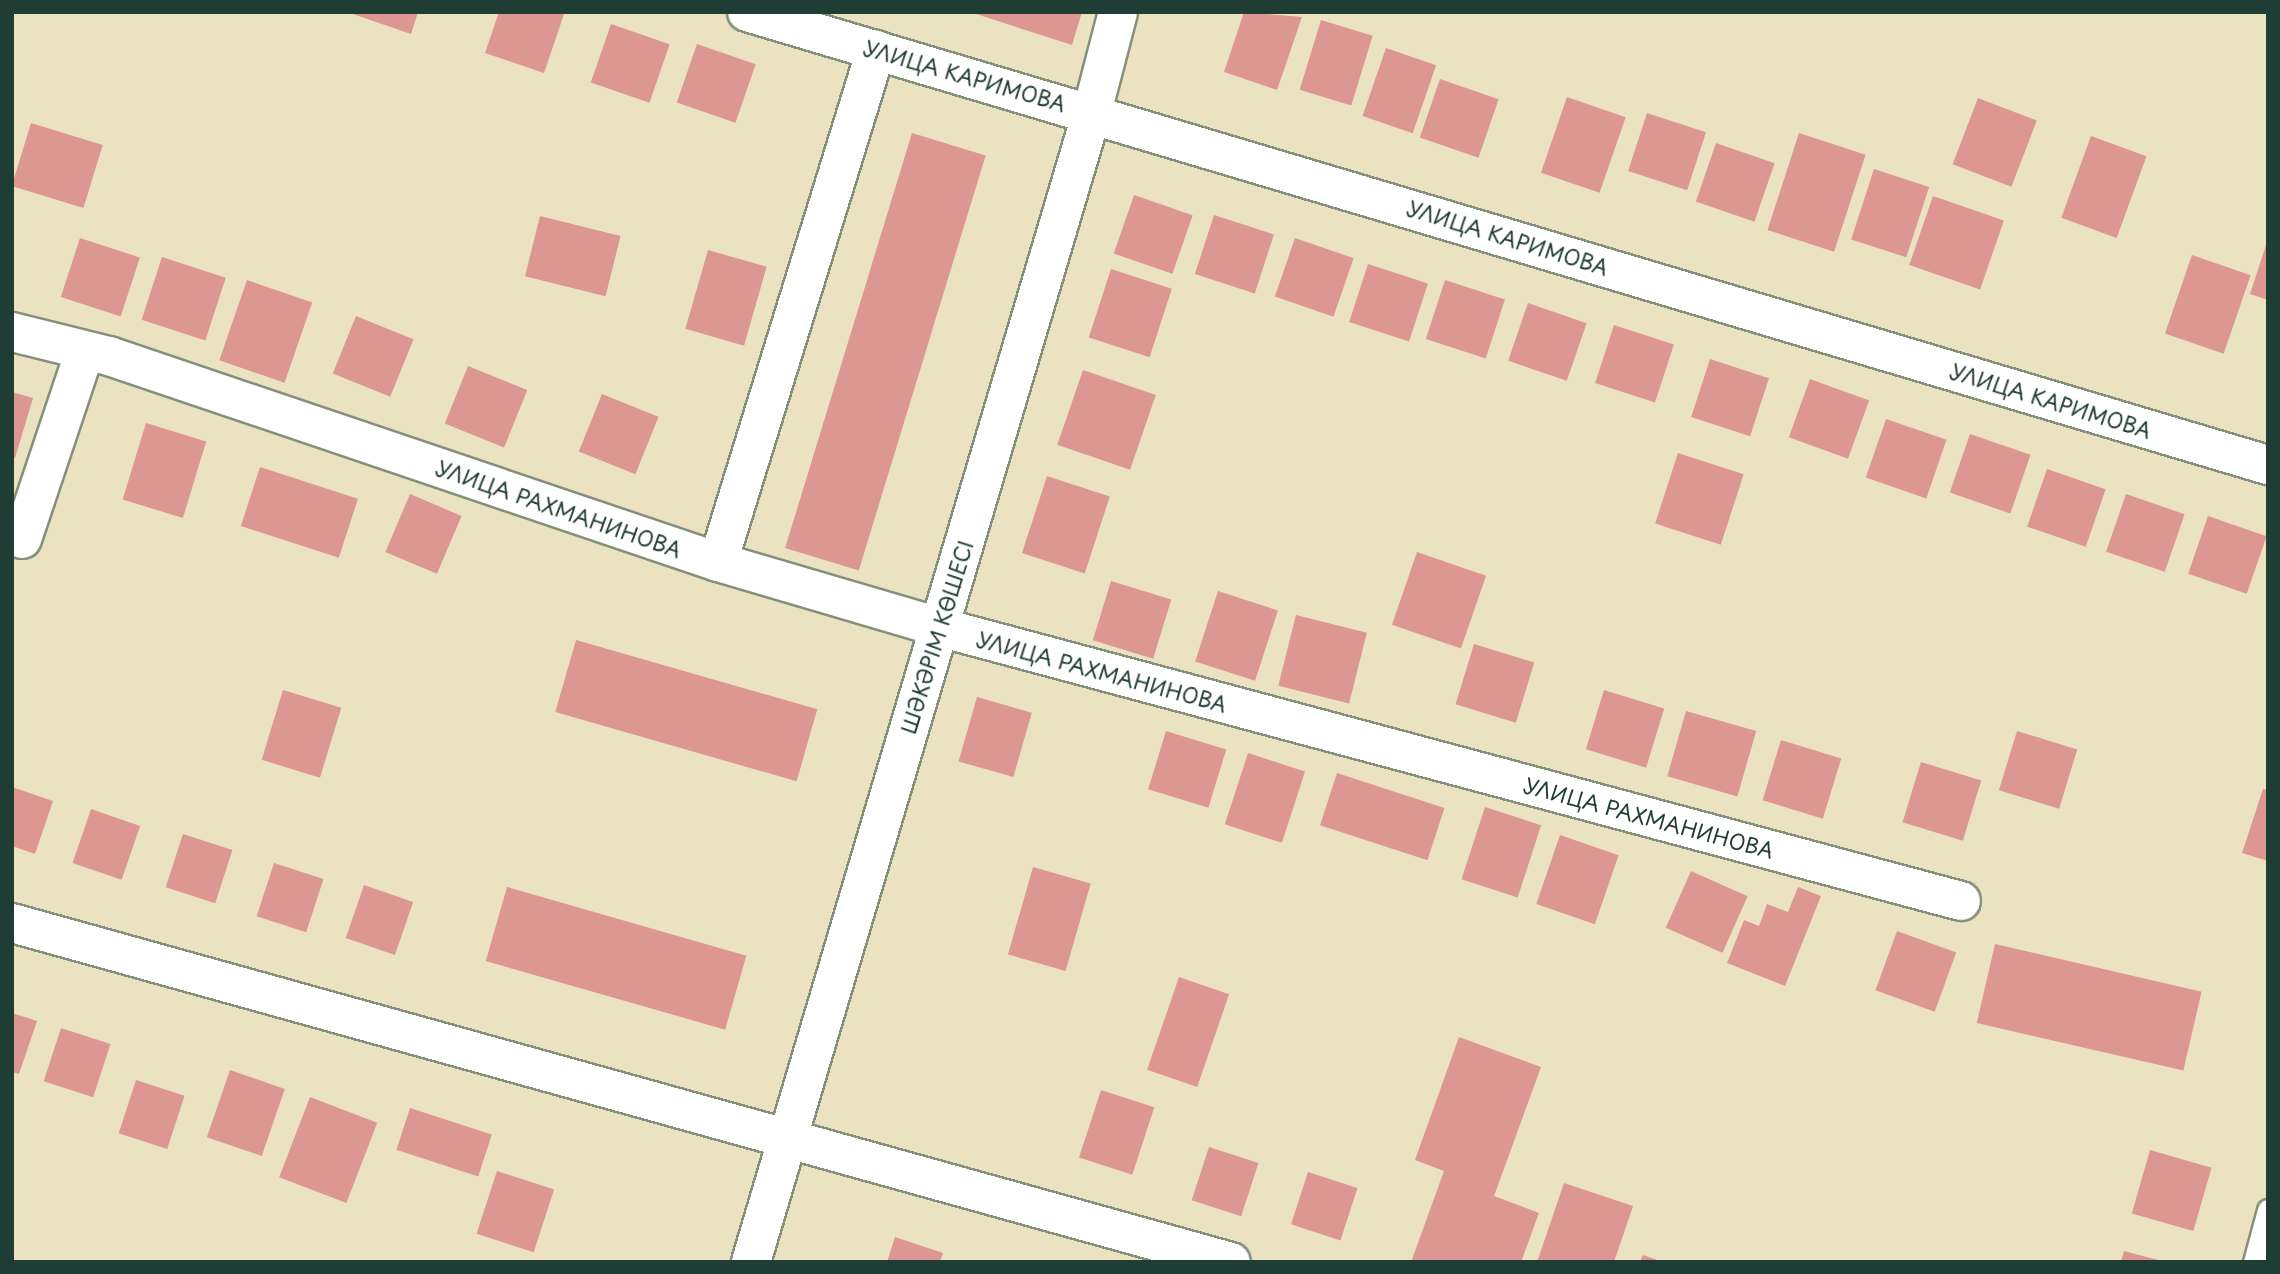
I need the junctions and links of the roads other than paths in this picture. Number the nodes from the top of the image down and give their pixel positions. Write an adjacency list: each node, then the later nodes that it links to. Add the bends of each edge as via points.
1 (747, 12): 3 (street, УЛИЦА КАРИМОВА)
2 (1118, 12): 4 (street, ШӘКӘРІМ КӨШЕСІ)
3 (876, 50): 4 (street, УЛИЦА КАРИМОВА); 9 (street)
4 (1092, 112): 7 (street, УЛИЦА КАРИМОВА); 10 (street, ШӘКӘРІМ КӨШЕСІ)
5 (12, 332): 6 (street, УЛИЦА РАХМАНИНОВА)
6 (85, 351): 8 (street); 9 (street, УЛИЦА РАХМАНИНОВА)
7 (2268, 465)
8 (22, 539)
9 (718, 562): 10 (street, УЛИЦА РАХМАНИНОВА)
10 (939, 627): 11 (street, УЛИЦА РАХМАНИНОВА); 13 (street, ШӘКӘРІМ КӨШЕСІ)
11 (1961, 901)
12 (12, 923): 13 (street)
13 (789, 1135): 15 (street, ШӘКӘРІМ КӨШЕСІ); 16 (street)
14 (2268, 1210): 17 (lane)
15 (751, 1262)
16 (1231, 1262)
17 (2254, 1262)

